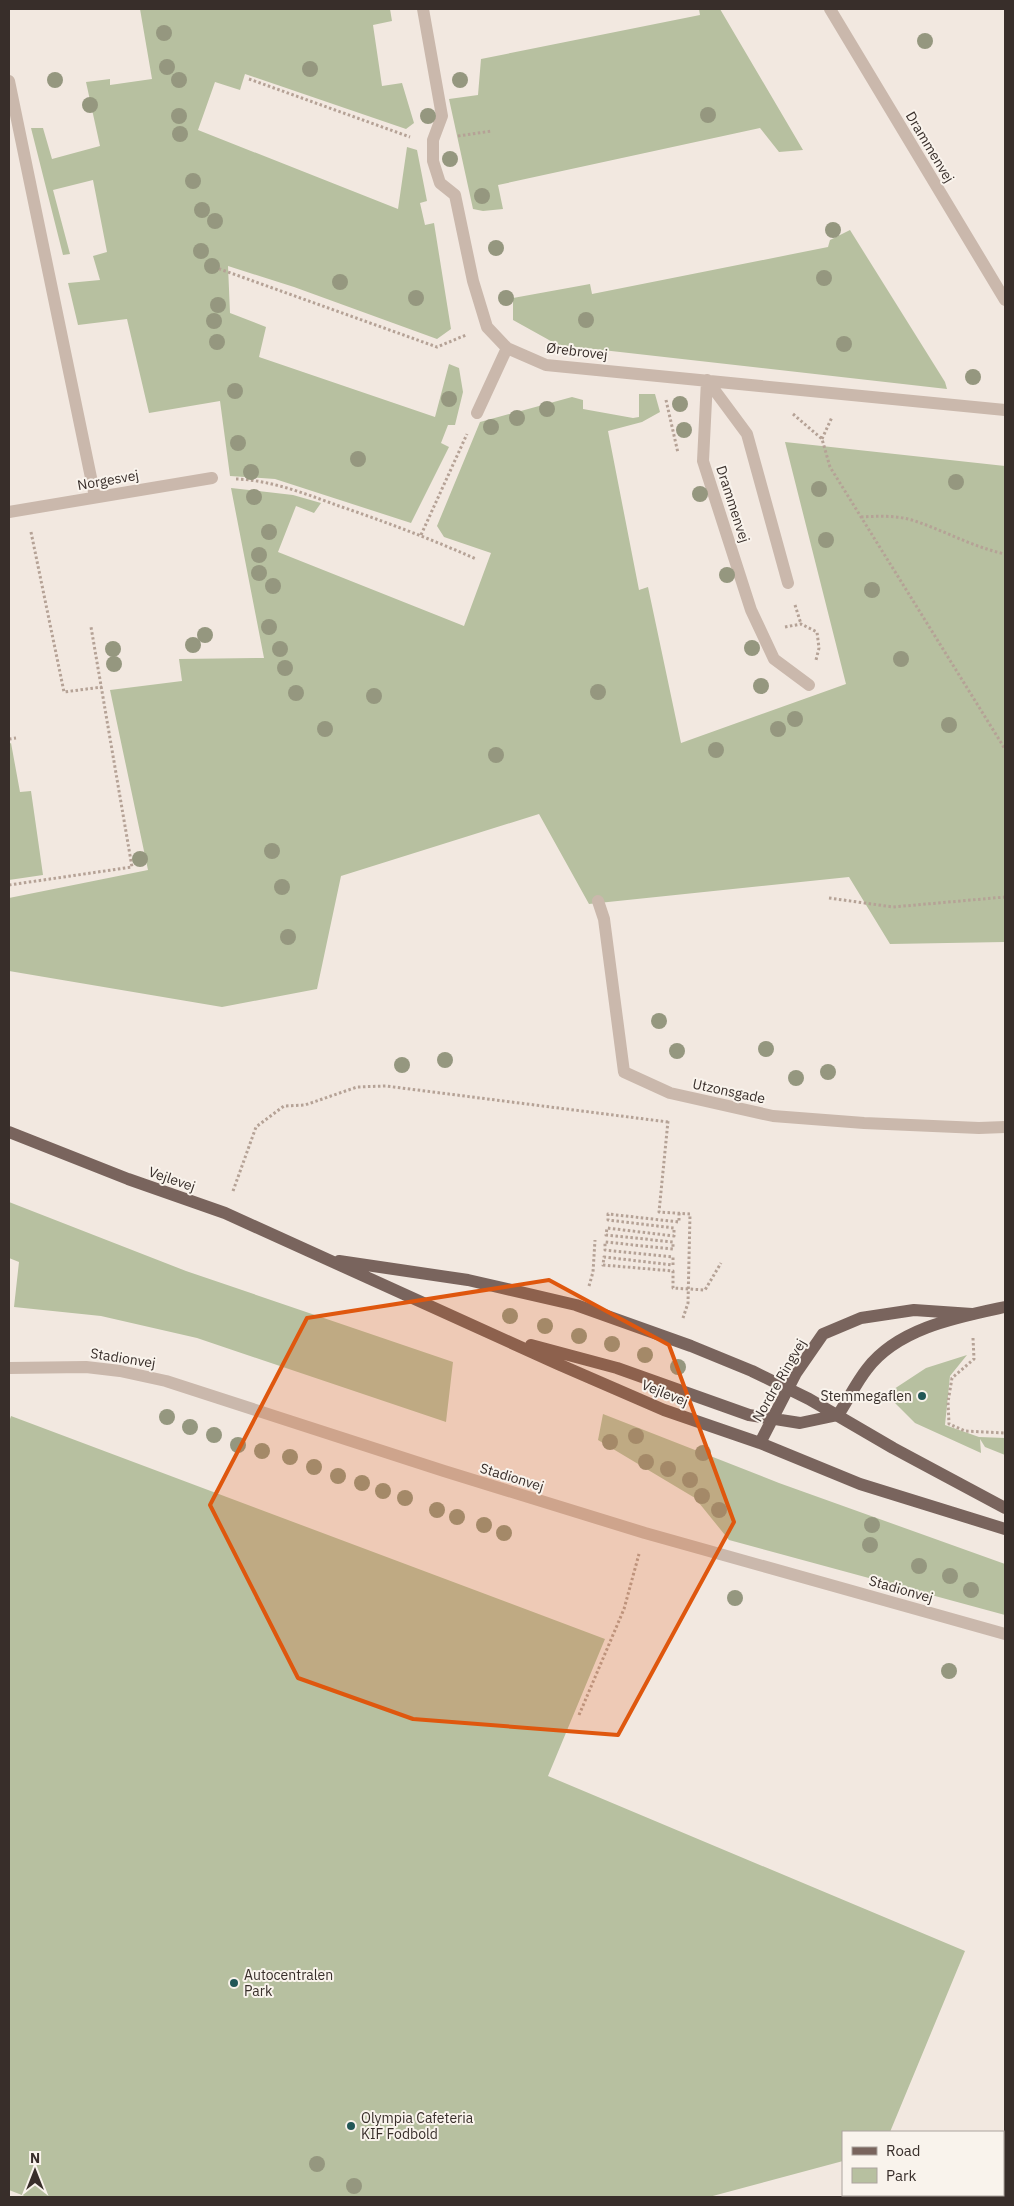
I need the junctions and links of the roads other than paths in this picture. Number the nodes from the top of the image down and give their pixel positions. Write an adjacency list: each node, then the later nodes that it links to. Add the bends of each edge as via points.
1 (423, 9): 5 (street, Ørebrovej, via 442,116 433,140 433,162 440,183 454,195 473,281 487,326)
2 (830, 9): 4 (street, Drammenvej)
3 (9, 81): 10 (street)
4 (1005, 300)
5 (507, 348): 6 (street, Ørebrovej, via 546,365); 8 (street)
6 (707, 380): 7 (street, Ørebrovej); 12 (street, via 747,434); 13 (street, Drammenvej, via 703,461 751,610 774,659)
7 (1005, 410)
8 (477, 413)
9 (212, 478): 10 (street, Norgesvej)
10 (95, 497): 11 (street, Norgesvej)
11 (9, 512)
12 (788, 583)
13 (809, 686)
14 (598, 900): 15 (street, Utzonsgade, via 604,919 624,1072 670,1093 772,1116 864,1123)
15 (1005, 1127)
16 (9, 1132): 17 (main road, Vejlevej, via 128,1180 225,1213)
17 (324, 1258): 20 (main road, Vejlevej); 22 (main road, Vejlevej, via 468,1280 584,1307 752,1371)
18 (1005, 1307): 19 (main road, Nordre Ringvej)
19 (972, 1314): 22 (main road, Nordre Ringvej, via 914,1310 861,1318 823,1334); 23 (main road, Nordre Ringvej, via 902,1338 868,1368)
20 (492, 1334): 24 (main road, via 617,1368); 25 (main road, Vejlevej, via 664,1410)
21 (9, 1368): 28 (street, Stadionvej, via 86,1367 166,1381 645,1533)
22 (788, 1389): 23 (main road, Vejlevej); 24 (main road, Nordre Ringvej)
23 (838, 1415): 24 (main road, via 800,1424); 26 (main road, Vejlevej)
24 (772, 1419): 25 (main road, Nordre Ringvej)
25 (760, 1443): 27 (main road, Vejlevej, via 860,1484)
26 (1005, 1508)
27 (1005, 1529)
28 (1005, 1634)

